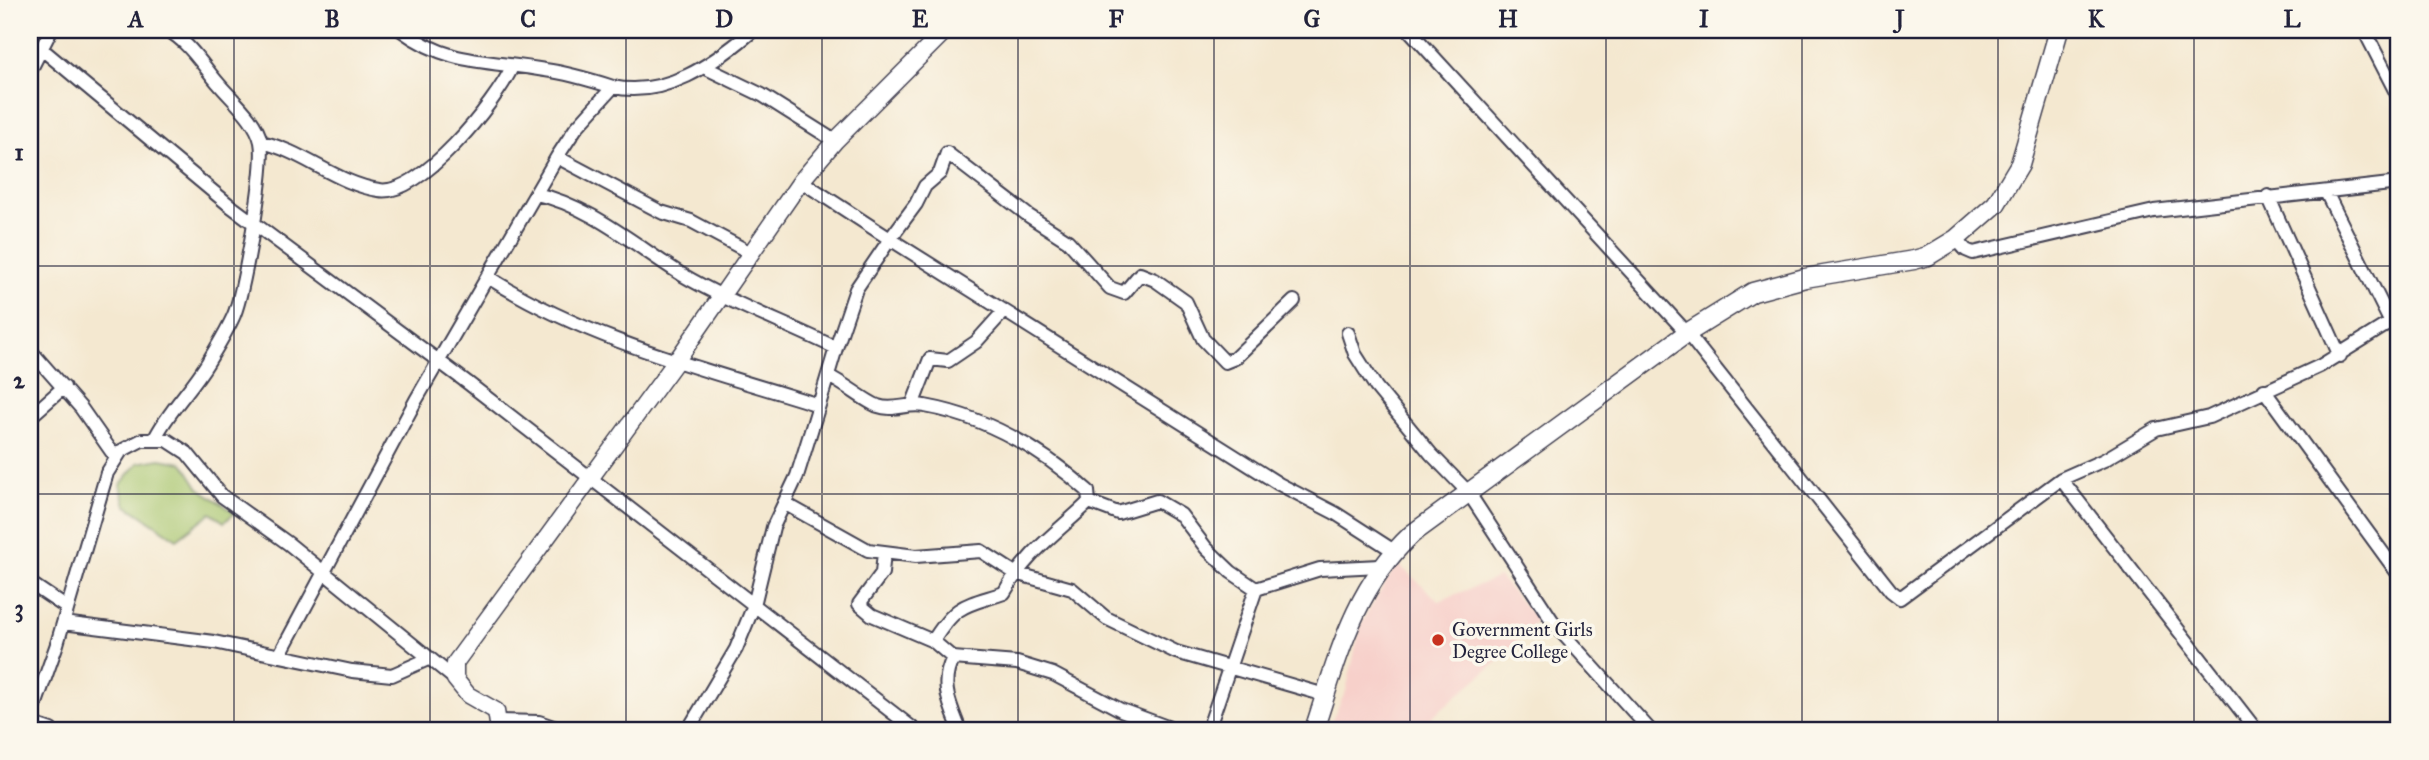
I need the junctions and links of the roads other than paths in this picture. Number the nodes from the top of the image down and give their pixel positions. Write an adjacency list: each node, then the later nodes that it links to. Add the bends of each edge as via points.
1 (51, 30): 9 (street)
2 (169, 30): 16 (street, via 239,107)
3 (401, 30): 10 (street, via 440,53)
4 (749, 30): 11 (street)
5 (946, 30): 15 (main road)
6 (1409, 30): 33 (street)
7 (2059, 30): 25 (highway, via 2020,164 1996,204)
8 (2364, 30): 14 (street)
9 (43, 50): 12 (street); 23 (street)
10 (512, 67): 13 (street, via 543,69); 16 (street, via 465,134 421,176 393,191 362,186 282,147)
11 (706, 68): 13 (street, via 653,86 628,91); 15 (street, via 762,95)
12 (30, 71)
13 (613, 88): 17 (street, via 576,128)
14 (2399, 98)
15 (835, 141): 18 (main road)
16 (261, 142): 23 (street)
17 (557, 157): 21 (street); 26 (street)
18 (801, 181): 24 (street); 26 (main road)
19 (2399, 183): 20 (street)
20 (2326, 192): 22 (street); 31 (street)
21 (536, 194): 27 (street); 28 (street, via 556,198)
22 (2268, 196): 25 (street, via 2154,211 1973,253); 36 (street)
23 (252, 222): 38 (street); 45 (street, via 234,315 207,364)
24 (890, 239): 29 (street, via 925,186 940,173 947,153 1068,240 1110,288 1124,293 1140,274 1186,302 1203,339 1225,362 1236,358); 30 (street); 34 (street, via 856,289)
25 (1956, 239): 33 (highway, via 1914,260 1766,287)
26 (749, 252): 28 (main road)
27 (488, 277): 37 (street, via 531,305); 38 (street)
28 (721, 295): 34 (street); 37 (main road)
29 (1294, 301)
30 (1003, 312): 42 (street, via 976,342 948,361 930,359); 52 (street)
31 (2395, 319): 36 (street)
32 (1348, 333): 49 (street, via 1376,387 1430,454)
33 (1687, 333): 48 (street, via 1900,598); 49 (highway)
34 (836, 348): 39 (street)
35 (30, 350): 40 (street)
36 (2340, 356): 41 (street)
37 (677, 360): 43 (street); 47 (main road)
38 (439, 362): 47 (street); 55 (street)
39 (828, 376): 42 (street, via 874,405 890,410); 43 (street)
40 (64, 387): 44 (street); 46 (street)
41 (2264, 390): 48 (street, via 2209,418 2156,429 2105,460); 57 (street)
42 (913, 403): 50 (street, via 1005,433 1069,474 1088,491)
43 (819, 405): 51 (street)
44 (30, 417)
45 (154, 440): 46 (street, via 142,440); 55 (street, via 167,440 187,453 222,496)
46 (116, 458): 61 (street, via 89,526)
47 (589, 477): 60 (street); 68 (main road, via 456,663)
48 (2061, 479): 81 (street)
49 (1468, 492): 52 (highway); 80 (street, via 1555,625)
50 (1089, 502): 56 (street, via 1036,548); 59 (street, via 1118,513 1157,501 1181,514 1206,548)
51 (784, 503): 53 (street, via 868,550); 60 (street, via 773,527)
52 (1394, 551): 54 (highway)
53 (884, 552): 56 (street, via 916,556 981,551); 63 (street, via 882,573 859,604 872,615)
54 (1380, 566): 59 (street, via 1320,569); 69 (highway, via 1360,600)
55 (323, 572): 64 (street); 65 (street)
56 (1015, 573): 63 (street, via 1004,593 964,604); 67 (street, via 1072,589 1106,618 1176,652)
57 (2399, 575)
58 (30, 583): 61 (street)
59 (1256, 589): 67 (street)
60 (754, 605): 74 (street, via 736,649); 75 (street)
61 (67, 608): 62 (street)
62 (63, 623): 64 (street, via 214,642); 70 (street)
63 (933, 642): 66 (street)
64 (279, 656): 65 (street, via 392,675)
65 (428, 659): 68 (street)
66 (953, 659): 76 (street, via 945,692); 77 (street, via 1017,663 1041,670 1121,710)
67 (1229, 669): 69 (street); 78 (street)
68 (455, 679): 71 (main road, via 468,695 496,711)
69 (1325, 695): 79 (highway)
70 (30, 721): 72 (street)
71 (499, 726): 73 (street, via 538,722)
72 (51, 730)
73 (562, 730)
74 (688, 730)
75 (915, 730)
76 (960, 730)
77 (1175, 730)
78 (1208, 730)
79 (1314, 730)
80 (1650, 730)
81 (2256, 730)

